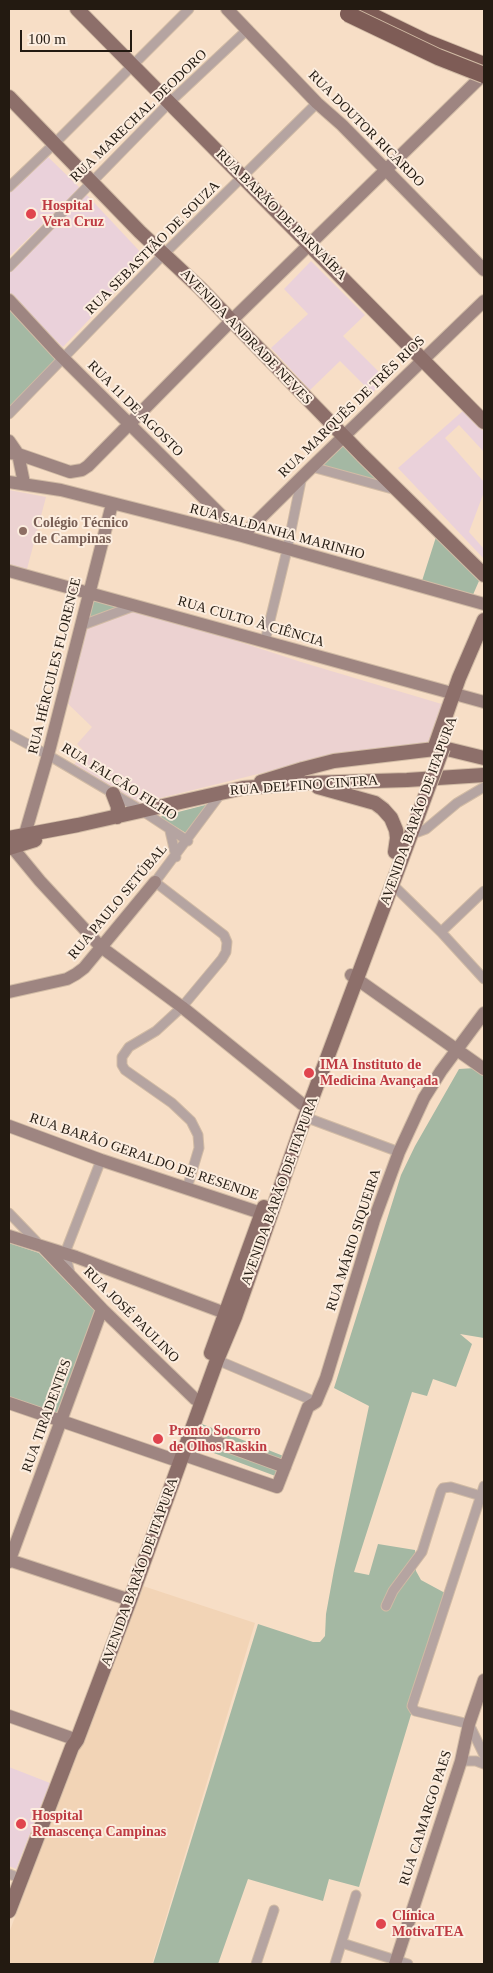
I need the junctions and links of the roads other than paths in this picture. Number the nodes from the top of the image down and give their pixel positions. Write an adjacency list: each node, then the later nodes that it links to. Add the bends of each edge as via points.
1 (77, 9): 6 (main road, RUA BARÃO DE PARNAÍBA)
2 (189, 9): 6 (street)
3 (227, 9): 5 (street, RUA DOUTOR RICARDO)
4 (348, 10): 7 (highway); 8 (highway, bridge, via 438,57)
5 (248, 30): 12 (street, RUA MARECHAL DEODORO); 13 (street, RUA DOUTOR RICARDO)
6 (133, 64): 12 (main road, RUA BARÃO DE PARNAÍBA); 14 (street)
7 (484, 65)
8 (484, 74): 10 (street)
9 (484, 89): 10 (street)
10 (465, 92): 15 (street)
11 (9, 96): 14 (main road, AVENIDA ANDRADE NEVES)
12 (170, 102): 16 (main road, RUA BARÃO DE PARNAÍBA); 17 (street, RUA MARECHAL DEODORO)
13 (317, 103): 15 (street, RUA DOUTOR RICARDO); 16 (street, RUA SEBASTIÃO DE SOUZA)
14 (55, 143): 17 (main road, AVENIDA ANDRADE NEVES); 18 (street)
15 (386, 170): 19 (street); 22 (street, RUA DOUTOR RICARDO)
16 (242, 177): 19 (main road, RUA BARÃO DE PARNAÍBA); 20 (street, RUA SEBASTIÃO DE SOUZA)
17 (91, 181): 20 (main road, AVENIDA ANDRADE NEVES); 21 (street, RUA MARECHAL DEODORO)
18 (9, 187)
19 (310, 245): 25 (street); 27 (main road, RUA BARÃO DE PARNAÍBA)
20 (164, 254): 25 (main road, AVENIDA ANDRADE NEVES); 26 (street, RUA SEBASTIÃO DE SOUZA)
21 (9, 267)
22 (484, 270)
23 (9, 300): 26 (street, RUA 11 DE AGOSTO)
24 (484, 301): 27 (street, RUA MARQUÊS DE TRÊS RIOS)
25 (232, 321): 30 (street); 31 (main road, AVENIDA ANDRADE NEVES)
26 (64, 358): 28 (street, RUA SEBASTIÃO DE SOUZA); 30 (street, RUA 11 DE AGOSTO)
27 (424, 359): 29 (main road, RUA BARÃO DE PARNAÍBA); 31 (street, RUA MARQUÊS DE TRÊS RIOS)
28 (9, 414)
29 (484, 422)
30 (129, 424): 33 (street, via 82,470 70,472); 39 (street, RUA 11 DE AGOSTO)
31 (344, 436): 34 (street, RUA MARQUÊS DE TRÊS RIOS); 37 (main road, AVENIDA ANDRADE NEVES)
32 (9, 441): 33 (street)
33 (13, 453): 36 (street)
34 (307, 471): 37 (street); 39 (street, RUA MARQUÊS DE TRÊS RIOS); 40 (street)
35 (9, 482): 36 (street, RUA SALDANHA MARINHO)
36 (24, 483): 38 (street, RUA SALDANHA MARINHO)
37 (400, 491): 42 (main road, AVENIDA ANDRADE NEVES)
38 (112, 504): 39 (street, RUA SALDANHA MARINHO); 43 (street, RUA HÉRCULES FLORENCE)
39 (242, 536): 40 (street, RUA SALDANHA MARINHO)
40 (287, 550): 44 (street, RUA SALDANHA MARINHO); 48 (street)
41 (9, 571): 43 (street, RUA CULTO À CIÊNCIA)
42 (484, 575)
43 (89, 593): 45 (street, RUA CULTO À CIÊNCIA); 46 (street, RUA HÉRCULES FLORENCE)
44 (484, 604)
45 (135, 605): 46 (street); 48 (street, RUA CULTO À CIÊNCIA)
46 (80, 626): 53 (street, RUA HÉRCULES FLORENCE)
47 (482, 627): 49 (main road, AVENIDA BARÃO DE ITAPURA, via 481,643)
48 (265, 641): 49 (street, RUA CULTO À CIÊNCIA)
49 (457, 695): 50 (street, RUA CULTO À CIÊNCIA); 52 (main road, AVENIDA BARÃO DE ITAPURA)
50 (484, 702)
51 (9, 734): 53 (street, RUA FALCÃO FILHO)
52 (439, 748): 54 (main road); 56 (main road, via 334,761); 62 (main road, AVENIDA BARÃO DE ITAPURA)
53 (48, 754): 59 (street, RUA FALCÃO FILHO); 65 (street, RUA HÉRCULES FLORENCE)
54 (484, 758)
55 (484, 775): 56 (main road, RUA DELFINO CINTRA, via 408,780)
56 (298, 780): 58 (main road, RUA DELFINO CINTRA); 68 (main road, via 382,809 396,830)
57 (484, 787): 62 (street, via 457,803 426,829 418,832)
58 (222, 792): 60 (main road, RUA DELFINO CINTRA); 66 (street, RUA PAULO SETÚBAL)
59 (113, 794): 60 (street, RUA FALCÃO FILHO); 61 (main road, via 118,807)
60 (141, 810): 61 (main road, RUA DELFINO CINTRA); 64 (street, RUA FALCÃO FILHO)
61 (117, 817): 63 (main road, RUA DELFINO CINTRA)
62 (412, 824): 68 (main road, AVENIDA BARÃO DE ITAPURA); 71 (main road, AVENIDA BARÃO DE ITAPURA)
63 (78, 825): 65 (main road, RUA DELFINO CINTRA); 67 (main road)
64 (170, 831): 66 (street, RUA FALCÃO FILHO); 69 (street)
65 (25, 834): 67 (main road, RUA DELFINO CINTRA)
66 (188, 841): 69 (street, RUA PAULO SETÚBAL)
67 (10, 844): 74 (street)
68 (395, 852): 75 (main road, AVENIDA BARÃO DE ITAPURA)
69 (176, 857): 70 (street, RUA PAULO SETÚBAL)
70 (155, 882): 74 (street, RUA PAULO SETÚBAL); 78 (street, via 224,935 227,942 222,959)
71 (392, 885): 73 (street); 75 (main road, AVENIDA BARÃO DE ITAPURA)
72 (484, 891): 73 (street)
73 (441, 932): 76 (street)
74 (101, 947): 77 (street, RUA PAULO SETÚBAL, via 84,968 67,979); 78 (street)
75 (354, 977): 80 (street); 82 (main road, AVENIDA BARÃO DE ITAPURA)
76 (484, 979)
77 (9, 992)
78 (182, 1007): 82 (street); 86 (street, via 156,1030 129,1047 122,1057 122,1064 125,1070 172,1103 191,1121 198,1135 199,1148)
79 (484, 1012): 80 (street, RUA MÁRIO SIQUEIRA)
80 (456, 1049): 81 (street); 84 (street, RUA MÁRIO SIQUEIRA, via 424,1098)
81 (484, 1069)
82 (304, 1111): 84 (street); 88 (main road, AVENIDA BARÃO DE ITAPURA)
83 (9, 1126): 85 (street, RUA BARÃO GERALDO DE RESENDE)
84 (398, 1152): 97 (street, RUA MÁRIO SIQUEIRA)
85 (101, 1160): 86 (street, RUA BARÃO GERALDO DE RESENDE); 91 (street)
86 (187, 1188): 88 (street, RUA BARÃO GERALDO DE RESENDE)
87 (9, 1213): 90 (street, RUA JOSÉ PAULINO)
88 (266, 1215): 94 (main road, AVENIDA BARÃO DE ITAPURA); 95 (main road, AVENIDA BARÃO DE ITAPURA, via 235,1317)
89 (9, 1236): 90 (street)
90 (38, 1243): 91 (street); 92 (street, RUA JOSÉ PAULINO)
91 (65, 1253): 92 (street); 94 (street)
92 (71, 1276): 93 (street, RUA JOSÉ PAULINO)
93 (102, 1309): 96 (street, RUA JOSÉ PAULINO); 99 (street, RUA TIRADENTES)
94 (225, 1313): 96 (main road, AVENIDA BARÃO DE ITAPURA)
95 (217, 1360): 96 (main road, AVENIDA BARÃO DE ITAPURA); 97 (street)
96 (199, 1401): 100 (main road, AVENIDA BARÃO DE ITAPURA); 101 (main road, AVENIDA BARÃO DE ITAPURA)
97 (316, 1402): 102 (street, RUA MÁRIO SIQUEIRA, via 308,1407)
98 (9, 1403): 99 (street)
99 (61, 1422): 101 (street); 105 (street, RUA TIRADENTES)
100 (192, 1432): 101 (main road, AVENIDA BARÃO DE ITAPURA); 102 (street)
101 (178, 1457): 102 (street, RUA MÁRIO SIQUEIRA, via 277,1487); 106 (main road, AVENIDA BARÃO DE ITAPURA)
102 (285, 1467)
103 (484, 1486): 104 (street)
104 (481, 1496): 107 (street, via 450,1488 440,1491 422,1552); 110 (street, via 412,1706 416,1711)
105 (9, 1561): 106 (street)
106 (126, 1599): 111 (main road, AVENIDA BARÃO DE ITAPURA)
107 (386, 1606)
108 (484, 1680): 110 (street, RUA CAMARGO PAES)
109 (9, 1716): 111 (street)
110 (469, 1724): 112 (street); 113 (street, RUA CAMARGO PAES)
111 (74, 1742): 115 (main road, AVENIDA BARÃO DE ITAPURA)
112 (484, 1755)
113 (461, 1761): 114 (street); 120 (street, RUA CAMARGO PAES)
114 (484, 1764)
115 (14, 1876): 117 (main road, AVENIDA BARÃO DE ITAPURA)
116 (356, 1895): 119 (street)
117 (9, 1910)
118 (274, 1910): 121 (street)
119 (342, 1943): 120 (street); 122 (street)
120 (400, 1963)
121 (256, 1964)
122 (335, 1964)

